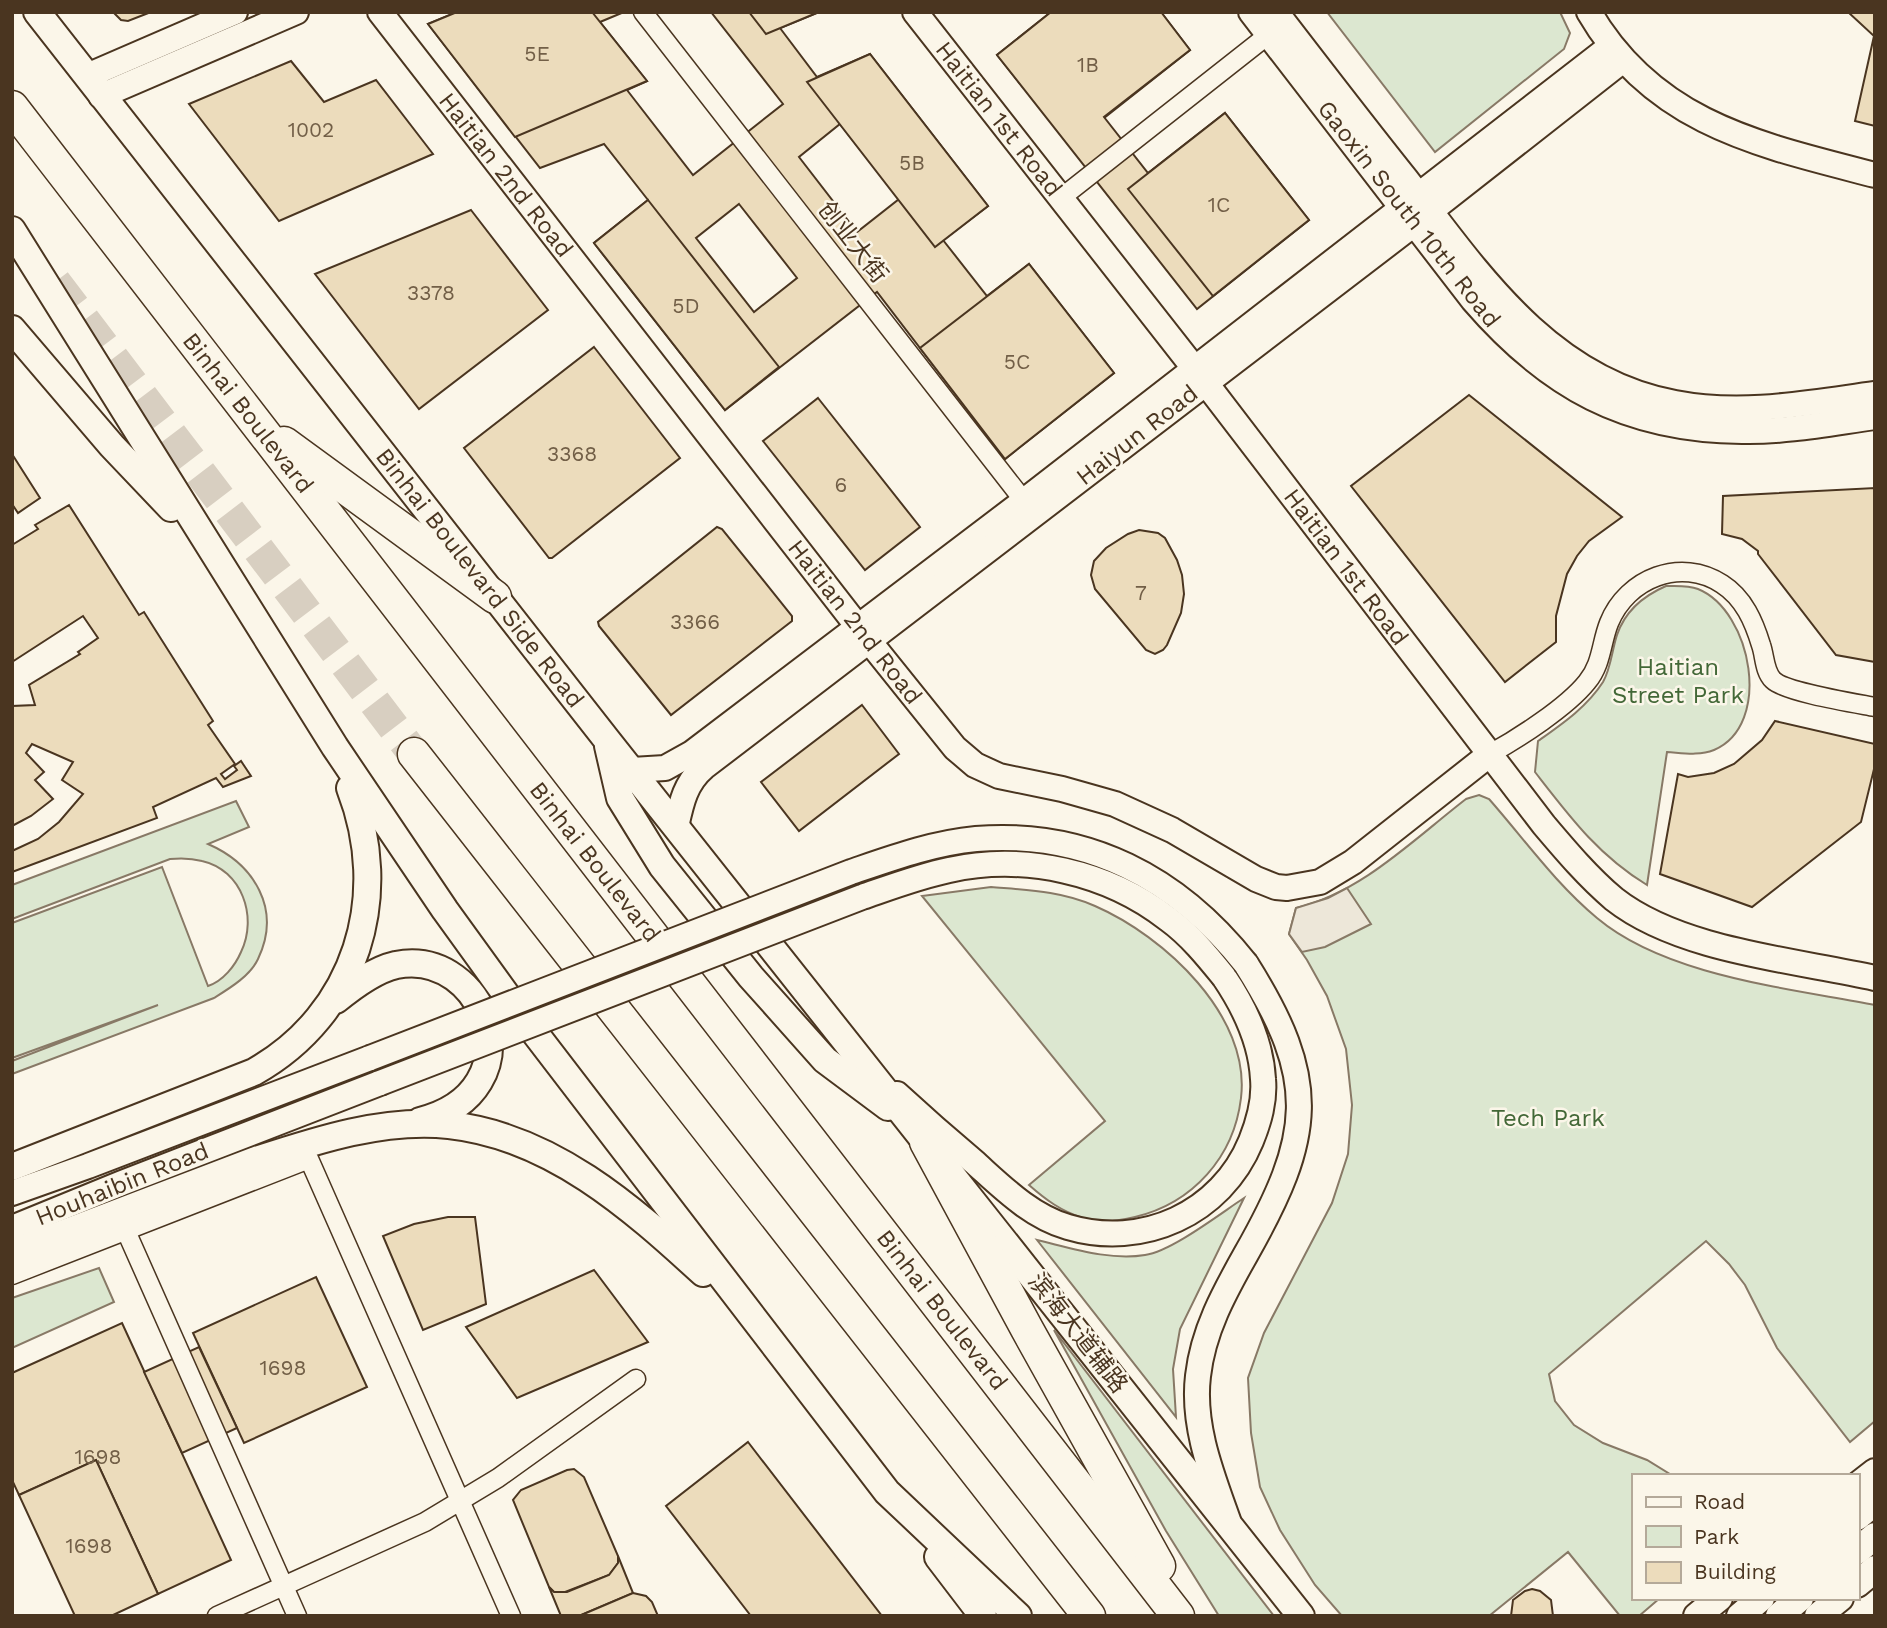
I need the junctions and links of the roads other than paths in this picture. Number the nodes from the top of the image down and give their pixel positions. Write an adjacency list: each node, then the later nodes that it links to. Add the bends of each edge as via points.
1 (37, 12): 11 (main road, Binhai Boulevard Side Road)
2 (235, 12): 11 (street)
3 (296, 12): 11 (street)
4 (380, 12): 25 (street, Haitian 2nd Road)
5 (643, 12): 22 (street, 创业大街)
6 (915, 12): 14 (street, Haitian 1st Road)
7 (1251, 12): 9 (street, Gaoxin South 10th Road)
8 (1589, 12): 10 (street)
9 (1272, 23): 14 (street); 15 (street, Gaoxin South 10th Road)
10 (1617, 53): 13 (street, via 1667,98 1713,126 1764,146); 15 (street, Haiyun Road)
11 (94, 86): 24 (main road, Binhai Boulevard Side Road)
12 (12, 107): 21 (highway, Binhai Boulevard)
13 (1875, 175)
14 (1060, 198): 18 (street, Haitian 1st Road)
15 (1416, 210): 18 (street, Haiyun Road); 19 (street, Gaoxin South 10th Road, via 1541,338 1574,362 1636,392 1672,403 1744,410); 20 (street, Gaoxin South 10th Road, via 1487,317 1560,379 1626,414 1661,423 1743,431)
16 (12, 230): 23 (main road)
17 (12, 328): 23 (main road, via 112,446)
18 (1200, 375): 22 (street, Haiyun Road); 25 (street, Haiyun Road); 30 (street, Haitian 1st Road)
19 (1875, 394)
20 (1875, 417)
21 (255, 421): 24 (highway); 67 (highway, Binhai Boulevard)
22 (1024, 501): 25 (street, Haiyun Road)
23 (209, 548): 28 (main road)
24 (495, 597): 27 (main road, Binhai Boulevard Side Road)
25 (864, 634): 30 (street, Haitian 2nd Road, via 955,748 975,765 999,776 1115,804 1276,887 1308,886 1341,870); 31 (street, Haiyun Road, via 692,753 665,768); 32 (street, Haiyun Road, via 696,774 686,790)
26 (1875, 707): 30 (street, via 1792,689 1773,680 1752,619 1735,594 1709,577 1668,573 1643,582 1622,599 1609,621 1596,668 1583,687)
27 (607, 740): 31 (main road, Binhai Boulevard Side Road); 37 (main road, via 620,798 670,876 825,1060)
28 (335, 747): 34 (main road, via 365,831 369,882 353,958); 44 (main road, via 510,1000)
29 (414, 754): 66 (highway)
30 (1490, 754): 33 (street, Haitian 1st Road, via 1576,862 1640,916 1698,940)
31 (632, 770): 32 (main road, Binhai Boulevard Side Road)
32 (676, 827): 35 (main road, Binhai Boulevard Side Road)
33 (1873, 972)
34 (324, 1011): 36 (main road, via 370,976 397,965 444,970 470,992 490,1042 480,1083 445,1113); 38 (main road, via 285,1053 254,1072)
35 (871, 1071): 37 (main road, Binhai Boulevard Side Road); 40 (street, Houhaibin Road, bridge, via 1009,1193 1046,1218 1111,1234 1155,1228 1194,1212 1211,1198 1238,1167 1262,1104 1261,1057 1240,1001 1224,976 1168,918 1116,888 1062,869 975,866 862,897)
36 (401, 1125): 42 (main road, via 325,1139 256,1160); 44 (main road, via 449,1125 490,1133 578,1171 657,1230)
37 (920, 1135): 52 (main road, 滨海大道辅路); 68 (highway)
38 (12, 1167)
39 (12, 1193): 52 (street, Houhaibin Road, bridge, via 913,851 1007,838 1094,851 1154,879 1228,941 1282,1027 1298,1084 1297,1138 1284,1180 1217,1309 1201,1358 1199,1420)
40 (12, 1228)
41 (126, 1231): 43 (street); 49 (street, via 309,1159); 57 (street)
42 (12, 1253)
43 (12, 1275)
44 (761, 1328): 48 (main road)
45 (636, 1379): 49 (street)
46 (1875, 1472): 47 (main road)
47 (1859, 1484)
48 (887, 1492): 64 (main road); 65 (main road)
49 (460, 1502): 57 (street); 63 (street)
50 (1875, 1502): 51 (main road)
51 (1859, 1515)
52 (1230, 1524): 69 (main road)
53 (1875, 1536): 54 (main road)
54 (1859, 1548)
55 (1875, 1569): 56 (main road)
56 (1859, 1582)
57 (284, 1586): 61 (street); 62 (street)
58 (1717, 1600): 70 (main road)
59 (1759, 1600): 71 (main road)
60 (1838, 1600): 72 (main road)
61 (217, 1616)
62 (297, 1616)
63 (511, 1616)
64 (983, 1616)
65 (1018, 1616)
66 (1088, 1616)
67 (1178, 1616)
68 (1188, 1616)
69 (1301, 1616)
70 (1697, 1616)
71 (1740, 1616)
72 (1818, 1616)

